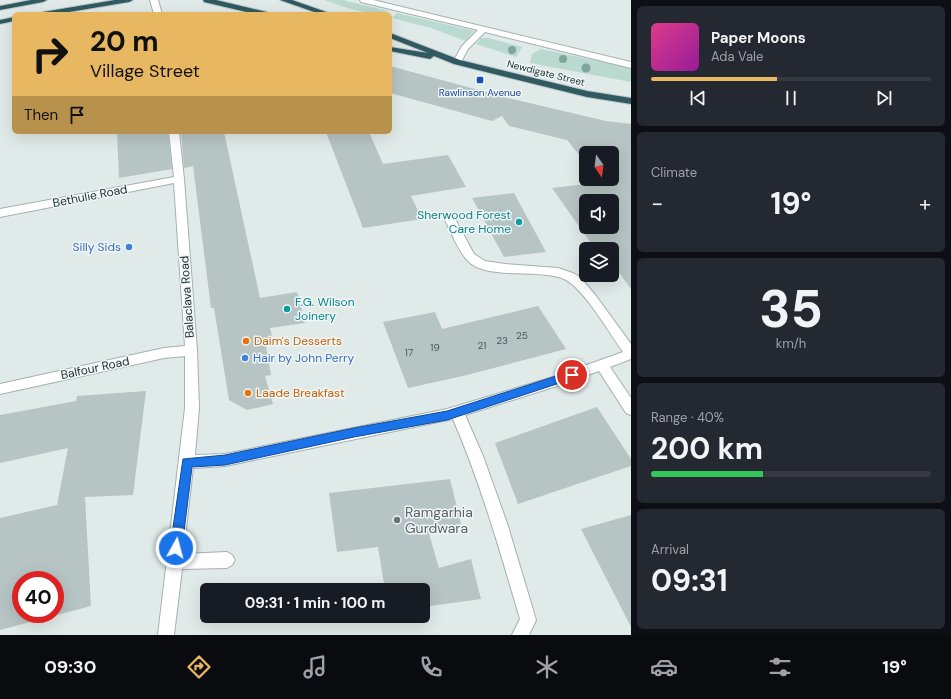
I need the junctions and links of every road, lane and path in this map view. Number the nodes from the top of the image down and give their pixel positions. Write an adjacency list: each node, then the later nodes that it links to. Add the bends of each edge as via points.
1 (43, 0): 7 (highway)
2 (129, 0): 8 (highway)
3 (154, 0): 9 (street)
4 (207, 0): 10 (highway)
5 (284, 0): 11 (highway)
6 (364, 0): 14 (street)
7 (0, 8)
8 (55, 12)
9 (157, 12)
10 (256, 12)
11 (322, 12)
12 (12, 19): 13 (highway)
13 (0, 22)
14 (482, 30): 17 (street); 18 (street)
15 (392, 36): 17 (highway, Newdigate Street)
16 (392, 49): 17 (highway, Newdigate Street)
17 (455, 61): 19 (highway, Newdigate Street)
18 (631, 65)
19 (631, 102)
20 (174, 134): 21 (street, Balaclava Road)
21 (179, 179): 22 (street, Bethulie Road); 24 (street, Balaclava Road)
22 (0, 213)
23 (450, 220): 25 (street, via 472,259 487,266 548,270 570,276 582,286)
24 (191, 350): 27 (street, Balfour Road, via 164,353); 30 (street, Balaclava Road, via 192,408)
25 (631, 354): 26 (street)
26 (602, 365): 28 (street); 29 (street)
27 (0, 389)
28 (631, 409)
29 (457, 412): 30 (street, via 225,460); 34 (street, via 476,456 508,549 528,620)
30 (187, 462): 32 (street, Balaclava Road)
31 (227, 560): 32 (street)
32 (174, 562): 33 (street, Balaclava Road)
33 (166, 635)
34 (520, 635)

